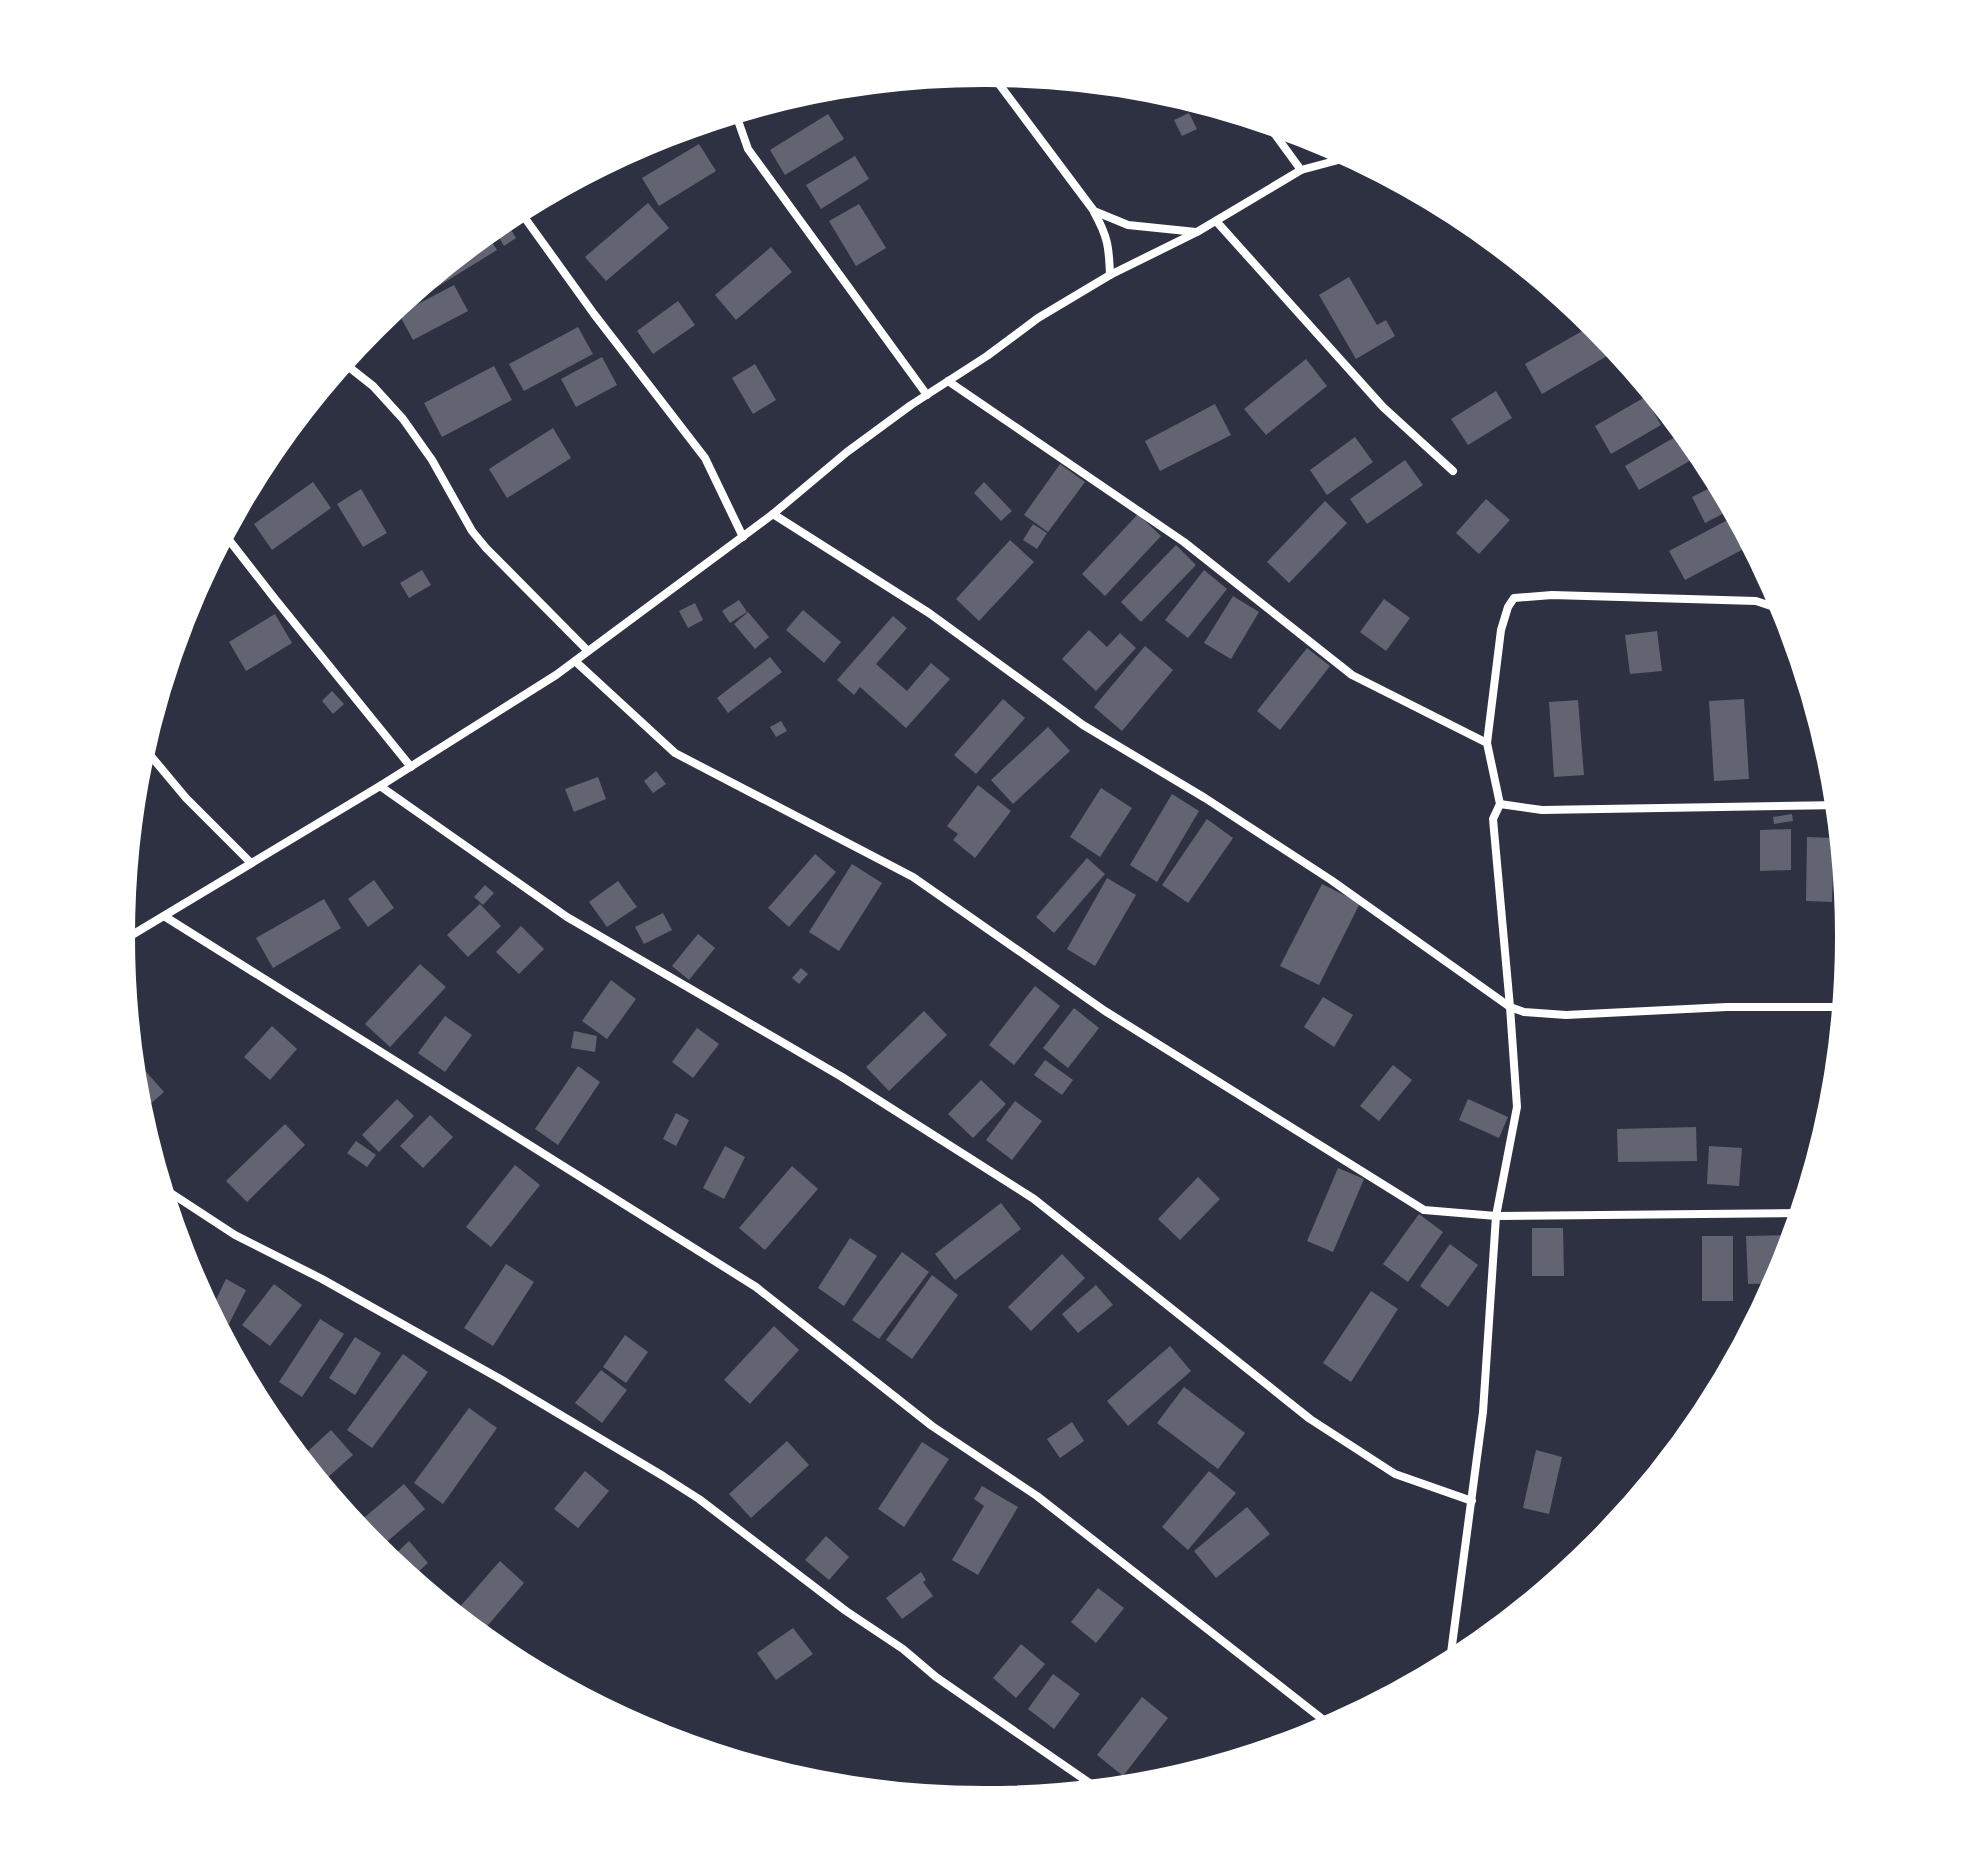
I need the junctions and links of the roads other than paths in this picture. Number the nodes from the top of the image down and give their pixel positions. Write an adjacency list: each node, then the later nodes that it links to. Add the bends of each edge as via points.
1 (998, 82): 6 (street)
2 (737, 119): 13 (street, via 748,149)
3 (1273, 132): 5 (street)
4 (1340, 160): 5 (street)
5 (1301, 170): 8 (street)
6 (1094, 211): 9 (street, via 1128,225); 10 (street, via 1106,234)
7 (524, 217): 16 (street, via 705,458)
8 (1216, 221): 9 (street); 14 (street, via 1383,407)
9 (1197, 232): 10 (street)
10 (1110, 275): 12 (street)
11 (349, 367): 19 (street, via 403,419 486,548)
12 (948, 381): 13 (street); 21 (street, via 1184,542 1352,675)
13 (927, 395): 15 (street)
14 (1453, 471)
15 (773, 514): 16 (street); 30 (street, via 929,613 1083,725 1331,880)
16 (743, 537): 19 (street)
17 (229, 540): 23 (street)
18 (1772, 606): 21 (street, via 1756,601 1514,598 1501,630)
19 (588, 651): 20 (street)
20 (575, 661): 23 (street); 34 (street, via 675,753 913,877 1105,1011 1424,1210)
21 (1487, 743): 25 (street)
22 (150, 755): 27 (street)
23 (411, 767): 24 (street)
24 (380, 786): 27 (street); 35 (street, via 567,917 842,1077 1034,1199 1310,1419 1395,1474)
25 (1500, 804): 26 (street, via 1542,810); 30 (street, via 1493,819)
26 (1829, 805)
27 (251, 863): 28 (street)
28 (164, 916): 29 (street); 37 (street, via 756,1287 932,1426 1037,1496)
29 (130, 936)
30 (1510, 1007): 31 (street, via 1566,1015); 34 (street, via 1517,1107)
31 (1836, 1007)
32 (171, 1193): 38 (street, via 235,1235 502,1380 699,1499 936,1677)
33 (1793, 1213): 34 (street)
34 (1496, 1216): 35 (street)
35 (1472, 1501): 36 (street)
36 (1451, 1653)
37 (1324, 1721)
38 (1092, 1784)

